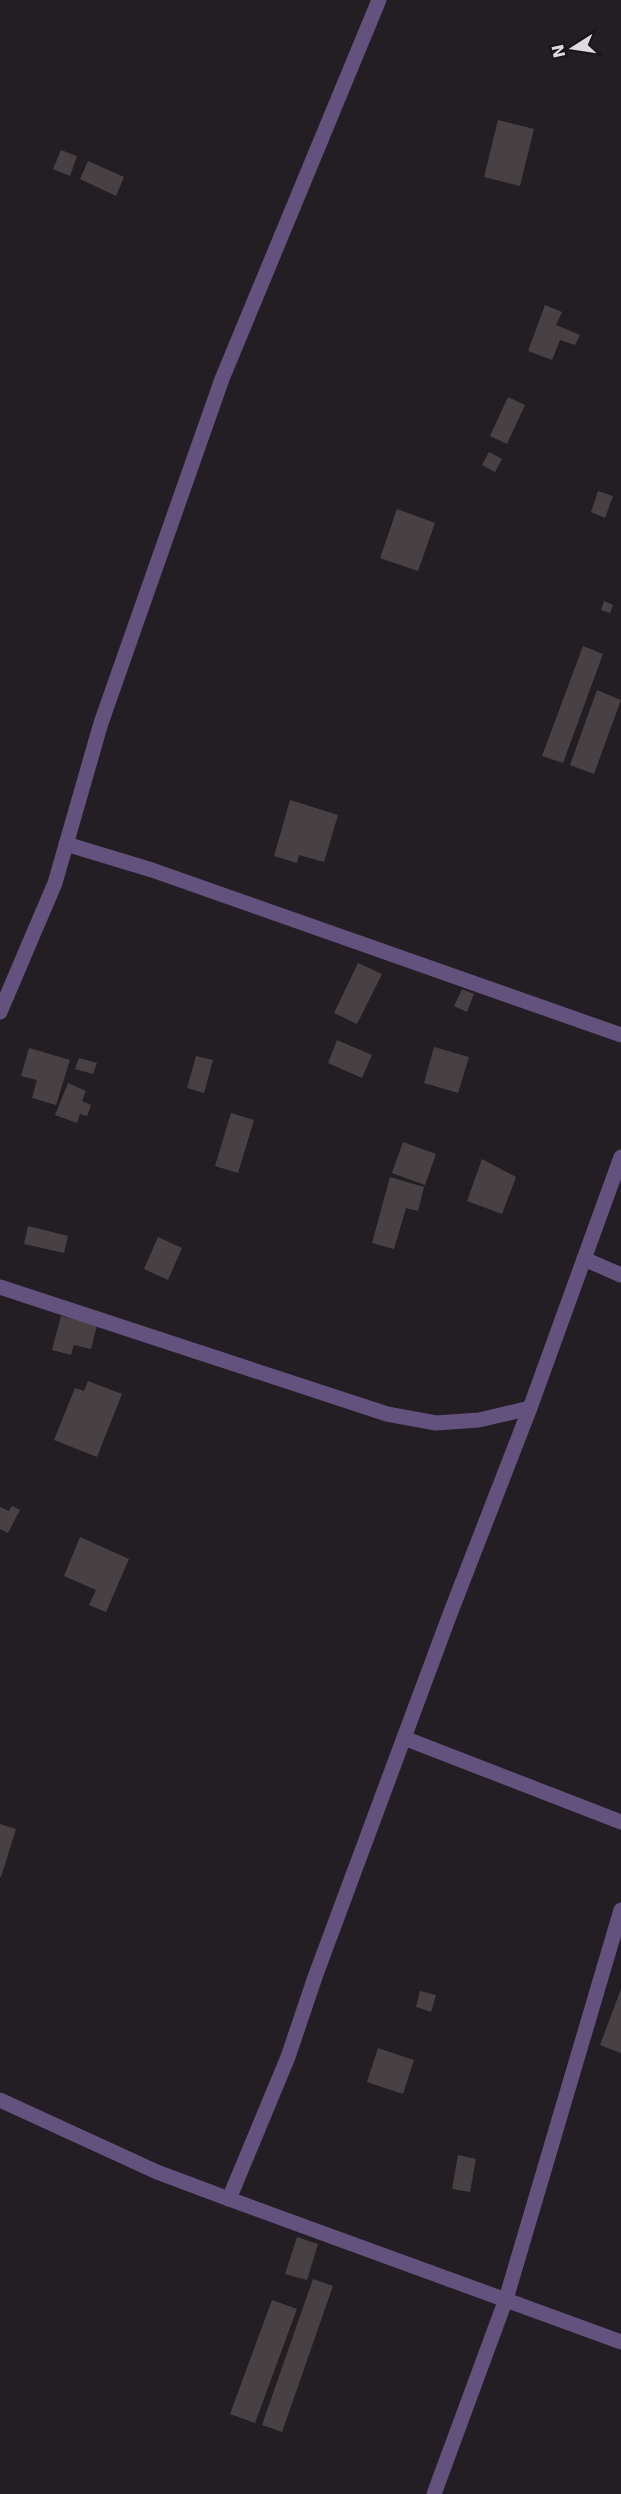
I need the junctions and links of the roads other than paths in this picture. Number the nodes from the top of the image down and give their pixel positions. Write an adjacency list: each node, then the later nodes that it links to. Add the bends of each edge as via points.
1 (379, 0): 2 (street, via 222,379 101,723)
2 (66, 844): 3 (street, via 55,883); 4 (street, via 152,870)
3 (0, 1012)
4 (621, 1035)
5 (621, 1157): 6 (street)
6 (584, 1259): 7 (street); 9 (street)
7 (621, 1275)
8 (0, 1287): 9 (street, via 387,1414 436,1423 479,1420)
9 (530, 1408): 10 (street)
10 (404, 1738): 11 (street); 14 (street, via 288,2057)
11 (621, 1822)
12 (621, 1910): 15 (street)
13 (0, 2100): 14 (street, via 147,2167)
14 (229, 2199): 15 (street)
15 (506, 2299): 16 (street); 17 (street)
16 (621, 2342)
17 (434, 2494)

